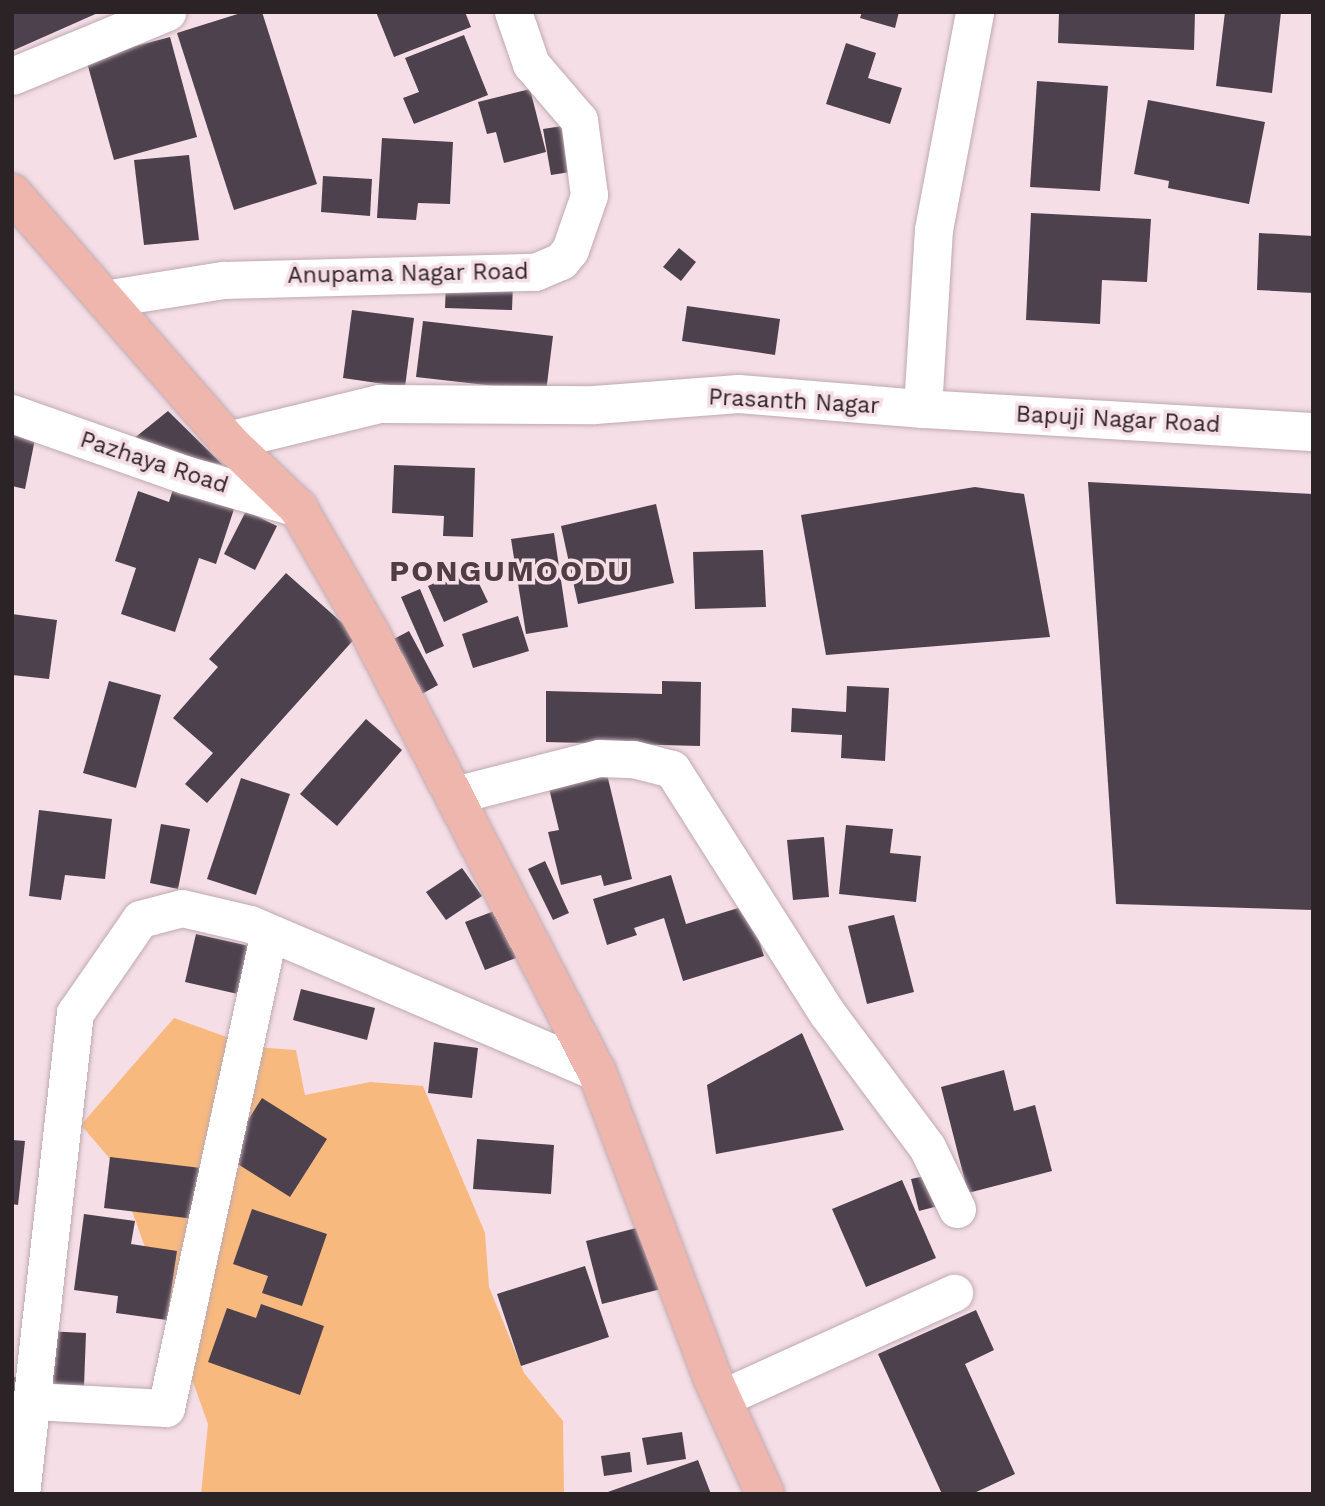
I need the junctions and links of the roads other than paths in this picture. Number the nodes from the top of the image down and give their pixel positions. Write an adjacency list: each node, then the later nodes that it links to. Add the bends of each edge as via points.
1 (167, 12): 4 (street)
2 (513, 12): 6 (street, Anupama Nagar Road, via 531,64 579,120 589,195 570,250 561,261 535,272 223,280)
3 (975, 12): 7 (street, via 934,230)
4 (12, 76)
5 (12, 192): 6 (main road)
6 (104, 299): 10 (main road)
7 (923, 408): 9 (street, Bapuji Nagar Road); 10 (street, Prasanth Nagar, via 739,394 595,405 380,404)
8 (12, 414): 11 (street, Pazhaya Road, via 185,475)
9 (1313, 432)
10 (228, 441): 11 (main road)
11 (298, 508): 12 (main road)
12 (455, 795): 14 (main road); 15 (street, via 599,758 633,759 672,769 827,1013 927,1147)
13 (268, 935): 14 (street); 18 (street, via 166,1408); 18 (street, via 250,924 182,908 140,919 75,1013)
14 (597, 1072): 17 (main road)
15 (957, 1209)
16 (954, 1293): 17 (street)
17 (722, 1398): 20 (main road)
18 (32, 1401): 19 (street)
19 (21, 1494)
20 (765, 1494)

